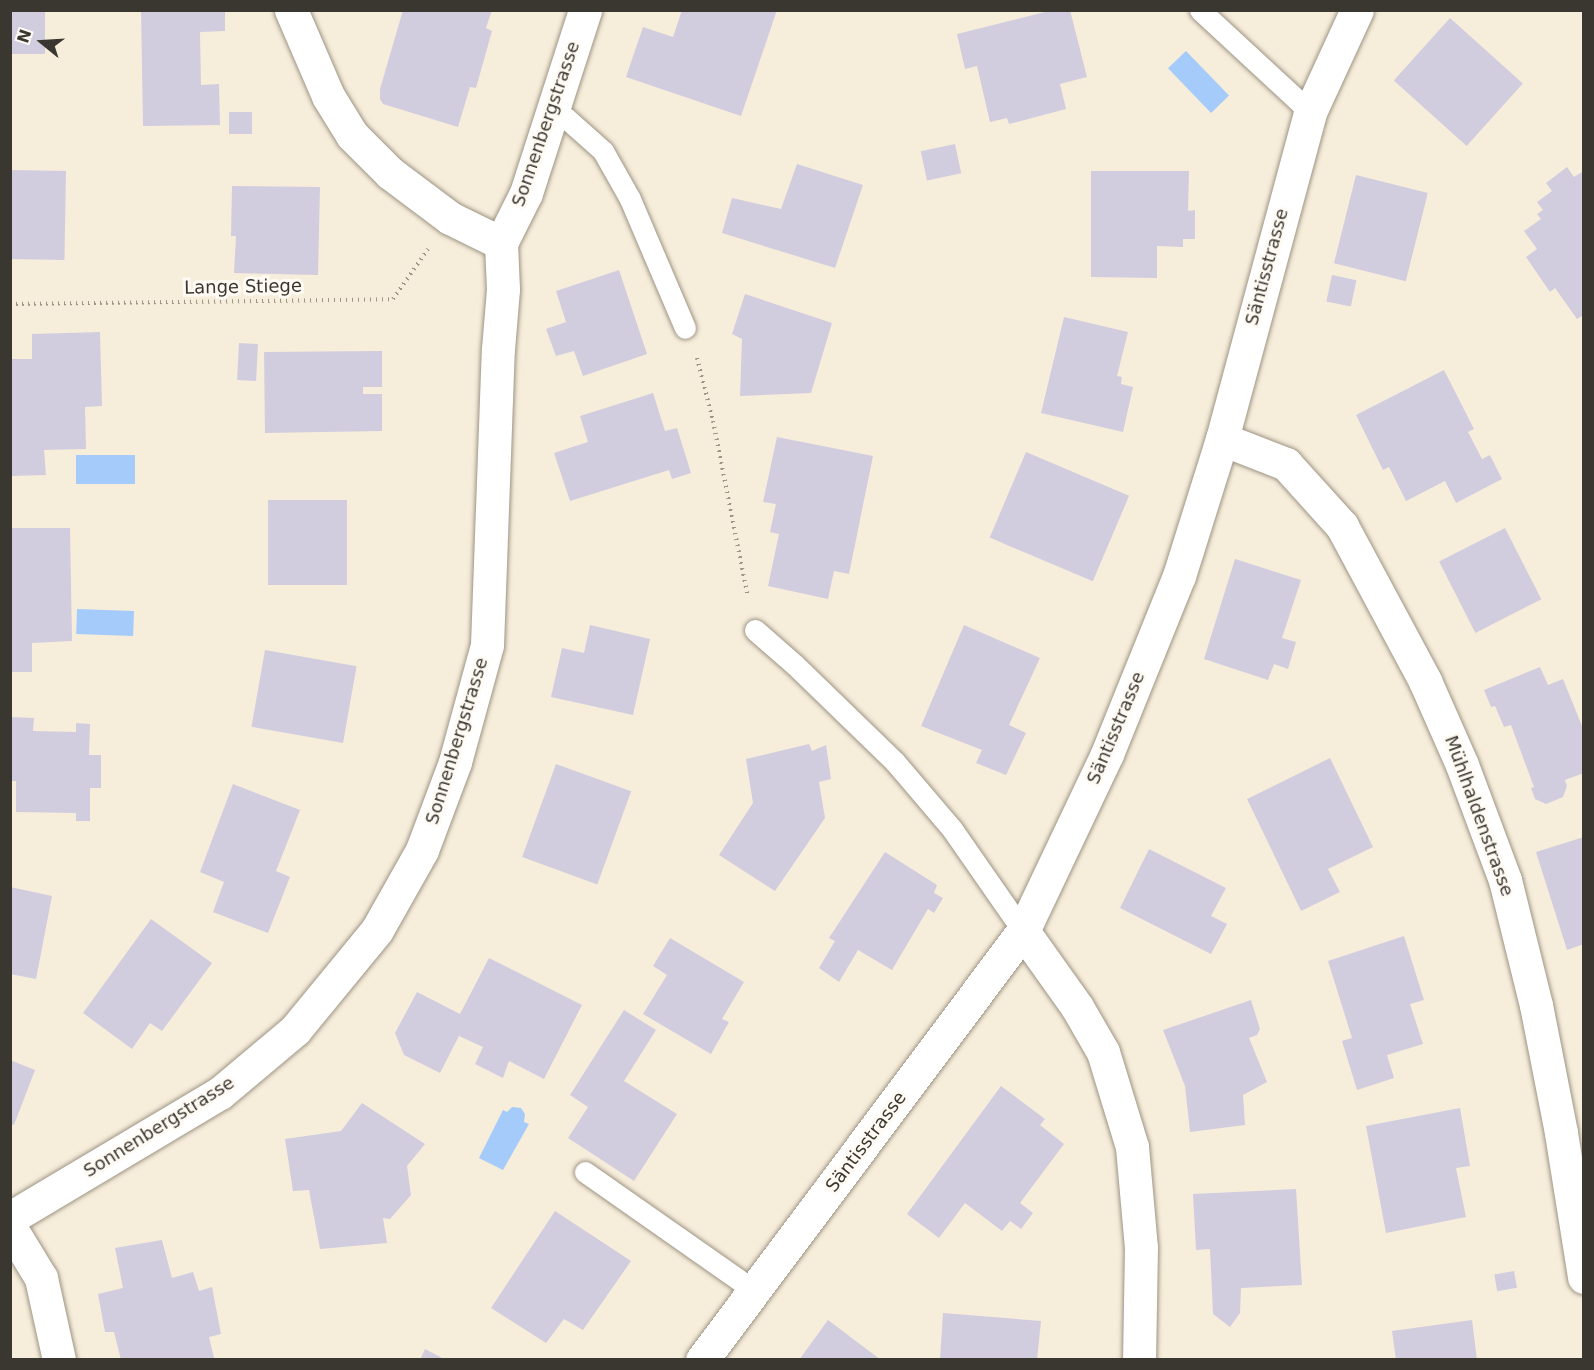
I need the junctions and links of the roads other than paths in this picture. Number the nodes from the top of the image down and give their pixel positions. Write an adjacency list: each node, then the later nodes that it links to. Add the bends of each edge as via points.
1 (291, 10): 7 (street, via 328,96 352,135 390,173 450,218)
2 (585, 10): 5 (street, Sonnenbergstrasse)
3 (1200, 10): 6 (lane)
4 (1357, 10): 6 (street, Säntisstrasse)
5 (551, 112): 7 (street, Sonnenbergstrasse, via 526,193); 8 (lane, via 566,118 603,151 630,200)
6 (1310, 112): 9 (street, Säntisstrasse)
7 (501, 243): 13 (street, Sonnenbergstrasse, via 503,289 487,645 455,762 422,850 377,930 295,1030 220,1093)
8 (685, 328)
9 (1222, 438): 11 (street, Säntisstrasse, via 1179,576 1112,743); 15 (street, Mühlhaldenstrasse, via 1286,464 1342,526 1435,702 1505,880 1538,1016)
10 (755, 630): 11 (lane, via 895,762 952,829)
11 (1023, 931): 16 (street, Säntisstrasse); 19 (street, via 1077,1007 1103,1053 1132,1147 1141,1247)
12 (585, 1172): 16 (lane)
13 (10, 1218)
14 (10, 1227): 17 (street, via 41,1278)
15 (1584, 1277)
16 (755, 1291): 18 (street, Säntisstrasse)
17 (59, 1359)
18 (702, 1359)
19 (1139, 1359)

